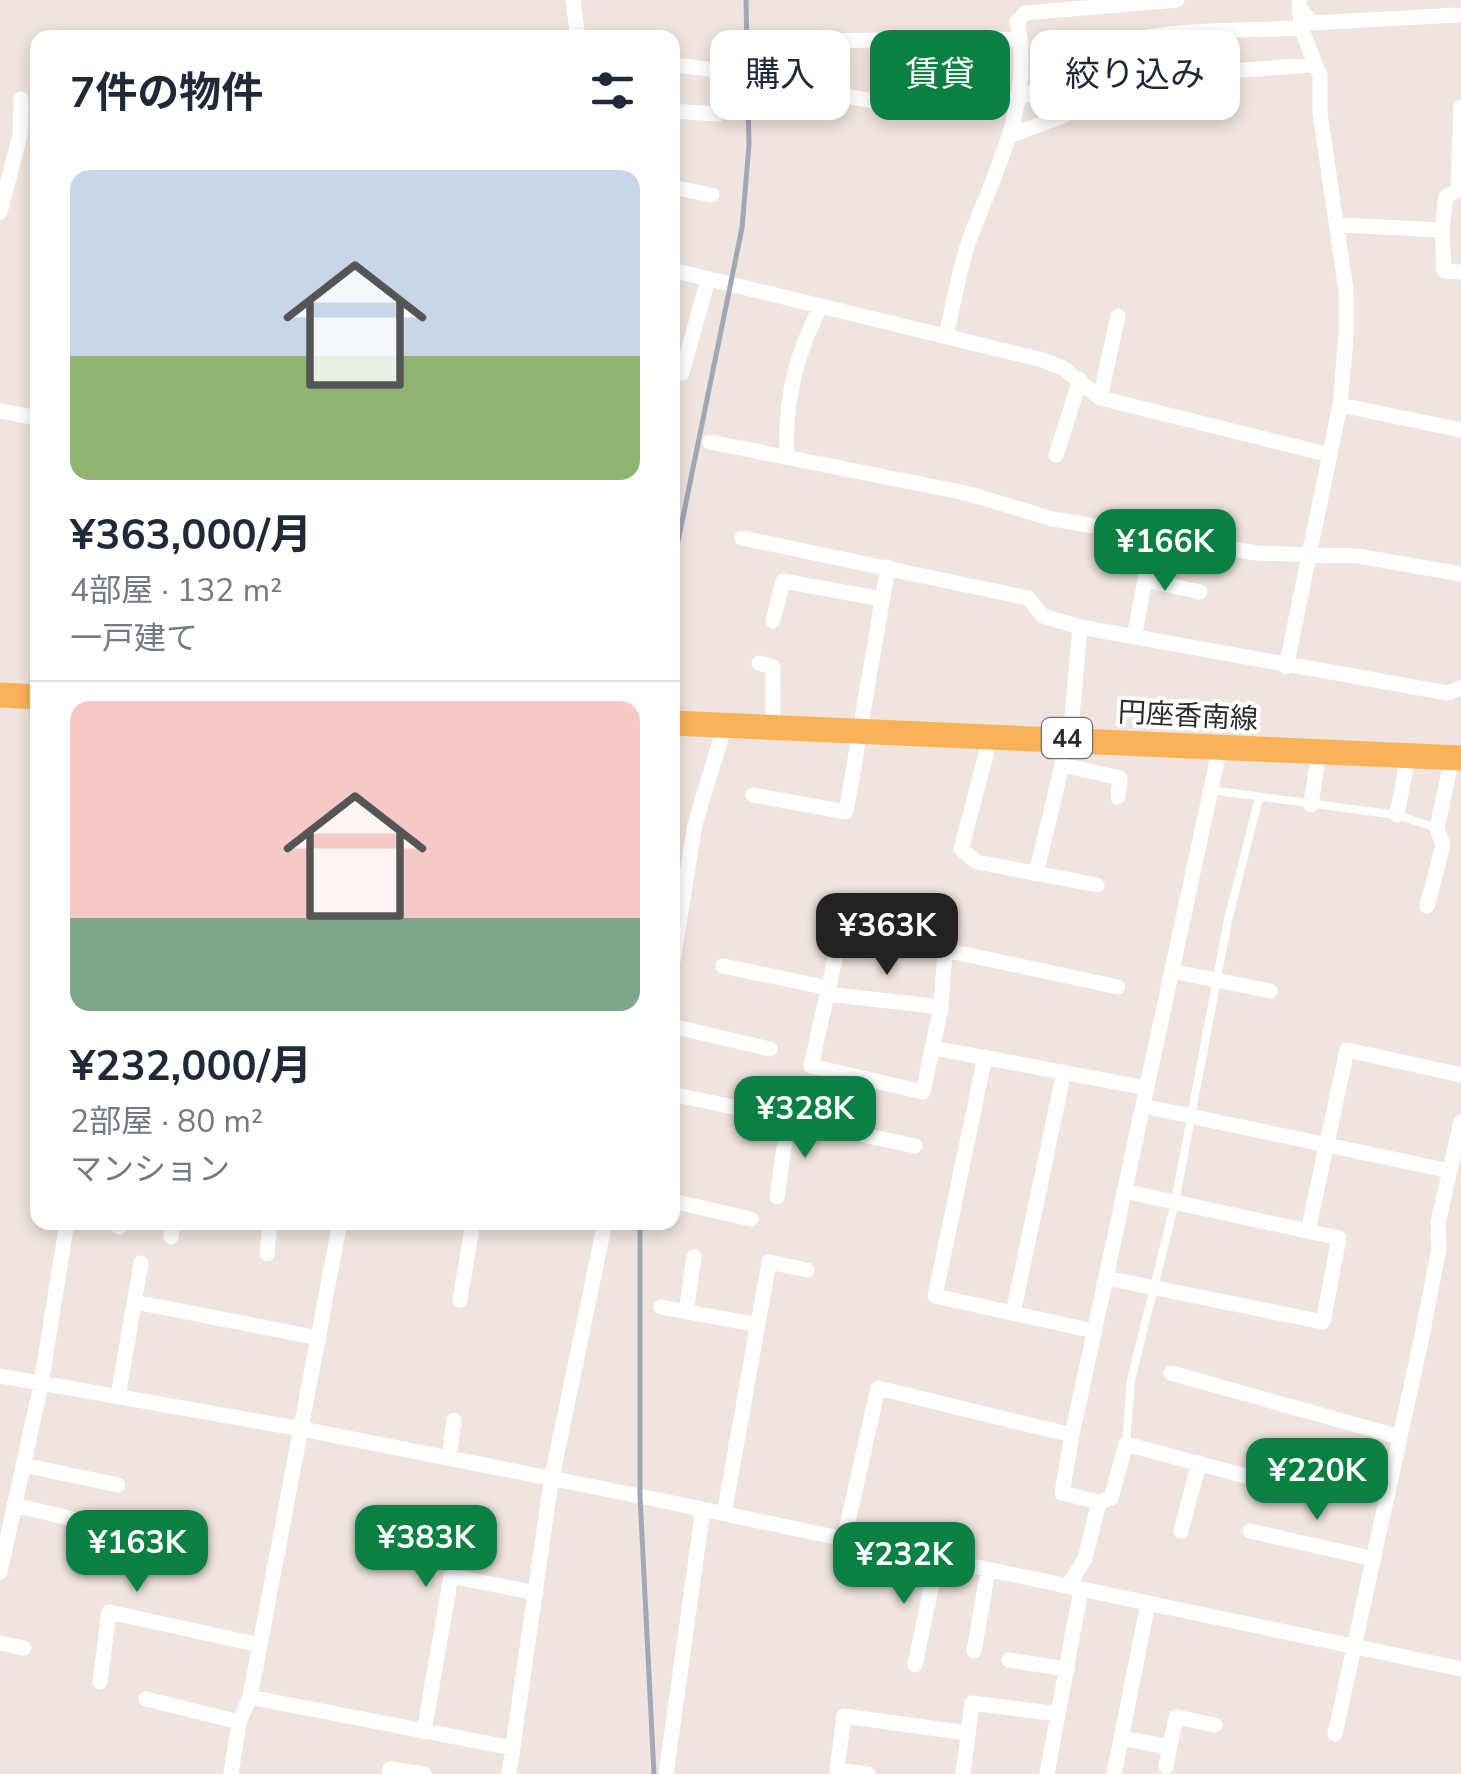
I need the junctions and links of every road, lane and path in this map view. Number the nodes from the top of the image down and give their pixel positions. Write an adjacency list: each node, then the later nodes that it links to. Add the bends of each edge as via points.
1 (573, 0): 6 (street)
2 (1177, 0): 7 (street, via 1025,13 1017,22)
3 (1299, 5): 4 (street, via 1312,23); 5 (street)
4 (1457, 15)
5 (1301, 28): 9 (street); 12 (street, via 1125,42)
6 (577, 30)
7 (1020, 39): 8 (street); 12 (street)
8 (850, 40)
9 (1314, 65): 16 (street, via 1129,78 1063,116); 21 (street)
10 (680, 66): 12 (street, via 910,104)
11 (21, 99): 20 (street, via 20,135)
12 (1020, 100): 16 (street)
13 (1461, 106): 17 (street)
14 (680, 112): 15 (street)
15 (710, 113)
16 (1011, 135): 28 (street, via 968,244)
17 (1460, 188): 22 (street, via 1446,197)
18 (680, 189): 19 (street)
19 (712, 195)
20 (0, 212)
21 (1339, 226): 22 (street); 32 (street, via 1346,290)
22 (1442, 230): 24 (street, via 1444,271)
23 (680, 272): 25 (street)
24 (1461, 272)
25 (708, 279): 26 (street); 29 (street)
26 (821, 306): 28 (street); 37 (street, via 792,382)
27 (1118, 316): 31 (street)
28 (946, 336): 30 (street, via 1043,360)
29 (682, 373)
30 (1080, 380): 31 (street); 39 (street)
31 (1100, 398): 38 (street)
32 (1340, 406): 35 (street); 38 (street)
33 (0, 412): 34 (street)
34 (30, 417)
35 (1461, 430)
36 (710, 442): 37 (street)
37 (787, 455): 42 (street, via 1053,519)
38 (1330, 455): 42 (street)
39 (1056, 456)
40 (742, 538): 43 (street)
41 (1152, 544): 45 (street)
42 (1311, 556): 44 (street, via 1358,556); 52 (street)
43 (888, 566): 47 (street); 49 (street, via 1028,598 1043,616)
44 (1461, 574)
45 (1145, 580): 46 (street); 50 (street)
46 (1200, 592)
47 (882, 599): 48 (street, via 783,581); 59 (street)
48 (773, 620)
49 (1080, 627): 50 (street); 61 (street)
50 (1134, 637): 52 (street)
51 (759, 663): 58 (street, via 773,667)
52 (1286, 667): 53 (street, via 1447,693)
53 (1461, 688)
54 (0, 695): 55 (main road)
55 (30, 697)
56 (680, 723): 57 (main road, 円座香南線 / 44)
57 (725, 725): 58 (main road, 円座香南線 / 44); 77 (street, via 695,824)
58 (772, 728): 59 (main road, 円座香南線 / 44)
59 (856, 732): 60 (main road, 円座香南線 / 44); 68 (street, via 846,812)
60 (990, 736): 61 (main road, 円座香南線 / 44); 74 (street, via 961,849 977,862)
61 (1066, 738): 62 (main road, 円座香南線 / 44); 66 (street)
62 (1220, 747): 63 (main road, 円座香南線 / 44); 67 (street)
63 (1318, 752): 64 (main road, 円座香南線 / 44); 71 (street)
64 (1408, 756): 65 (main road, 円座香南線 / 44); 72 (street)
65 (1456, 758): 73 (street)
66 (1062, 765): 69 (street, via 1120,778); 74 (street)
67 (1210, 790): 70 (lane); 80 (street)
68 (752, 794)
69 (1118, 798)
70 (1259, 798): 71 (lane); 81 (lane)
71 (1311, 805): 72 (lane)
72 (1397, 815): 73 (lane)
73 (1436, 828): 76 (street, via 1444,845)
74 (1036, 874): 75 (street)
75 (1097, 885)
76 (1427, 906)
77 (680, 917)
78 (945, 950): 82 (street); 84 (street, via 948,923 860,900 845,914); 85 (street)
79 (723, 966): 84 (street)
80 (1172, 971): 81 (street); 92 (street)
81 (1219, 980): 83 (street); 95 (lane)
82 (1118, 987)
83 (1270, 990)
84 (828, 991): 85 (street); 87 (street, via 811,1066 923,1092)
85 (941, 1007): 87 (street)
86 (680, 1028): 88 (street)
87 (934, 1048): 89 (street)
88 (770, 1049)
89 (986, 1057): 90 (street); 122 (street, via 935,1296)
90 (1064, 1072): 92 (street); 122 (street)
91 (1461, 1075): 98 (street, via 1347,1050)
92 (1146, 1088): 94 (street)
93 (680, 1096): 96 (street)
94 (1142, 1106): 95 (street); 101 (street)
95 (1192, 1116): 98 (street); 103 (lane)
96 (788, 1119): 99 (street); 102 (street)
97 (1461, 1122): 100 (street)
98 (1327, 1144): 100 (street); 111 (street)
99 (916, 1146)
100 (1450, 1171): 133 (street)
101 (1124, 1191): 103 (street); 116 (street)
102 (777, 1197)
103 (1175, 1202): 111 (street); 117 (lane)
104 (680, 1203): 105 (street)
105 (751, 1219)
106 (67, 1230): 128 (street)
107 (269, 1230): 112 (street)
108 (338, 1230): 125 (street)
109 (473, 1230): 118 (street)
110 (603, 1230): 138 (street)
111 (1308, 1231): 117 (street, via 1339,1238 1323,1322)
112 (267, 1254)
113 (694, 1256): 121 (street)
114 (142, 1263): 119 (street)
115 (808, 1270): 123 (street, via 769,1262)
116 (1106, 1278): 117 (street); 124 (street)
117 (1154, 1288): 134 (lane, via 1130,1380)
118 (460, 1300)
119 (135, 1302): 125 (street); 129 (street)
120 (661, 1307): 121 (street)
121 (686, 1312): 123 (street)
122 (1013, 1313): 124 (street)
123 (758, 1325): 144 (street)
124 (1094, 1331): 132 (street)
125 (318, 1338): 131 (street)
126 (1171, 1373): 133 (street)
127 (0, 1376): 128 (street)
128 (41, 1384): 129 (street); 137 (street)
129 (118, 1396): 131 (street)
130 (454, 1420): 135 (street)
131 (302, 1428): 135 (street); 157 (street)
132 (1072, 1435): 141 (street, via 1062,1493); 148 (street, via 878,1388)
133 (1400, 1437): 140 (street)
134 (1126, 1444): 136 (street); 141 (street, via 1111,1498)
135 (449, 1458): 138 (street)
136 (1198, 1463): 140 (street, via 1253,1478 1274,1467); 146 (street)
137 (23, 1465): 139 (street); 142 (street)
138 (552, 1482): 143 (street); 154 (street)
139 (118, 1485)
140 (1388, 1494): 150 (street)
141 (1099, 1502): 153 (street)
142 (14, 1504): 145 (street); 152 (street)
143 (702, 1509): 144 (street); 182 (street)
144 (724, 1514): 148 (street)
145 (103, 1526)
146 (1181, 1531)
147 (1250, 1531): 150 (street)
148 (844, 1539): 149 (street)
149 (937, 1559): 151 (street); 162 (street)
150 (1374, 1559): 158 (street)
151 (988, 1570): 153 (street); 160 (street)
152 (0, 1572)
153 (1074, 1588): 155 (street); 163 (street)
154 (536, 1594): 171 (street, via 451,1576); 176 (street)
155 (1148, 1604): 158 (street); 174 (street)
156 (0, 1643): 159 (street)
157 (260, 1644): 165 (street, via 109,1612); 166 (street)
158 (1354, 1647): 164 (street); 173 (street)
159 (24, 1648)
160 (974, 1651)
161 (1010, 1660): 163 (street)
162 (914, 1665)
163 (1066, 1668): 168 (street)
164 (1461, 1670)
165 (100, 1682)
166 (250, 1697): 169 (street); 171 (street)
167 (146, 1700): 169 (street)
168 (1058, 1714): 172 (street, via 972,1703); 185 (street)
169 (239, 1722): 178 (street)
170 (1215, 1724): 175 (street, via 1176,1717)
171 (424, 1732): 176 (street)
172 (968, 1732): 183 (street, via 844,1716 837,1770); 184 (street)
173 (1335, 1734)
174 (1121, 1738): 175 (street); 186 (street)
175 (1170, 1747): 177 (street)
176 (512, 1748): 181 (street)
177 (1166, 1766)
178 (231, 1774)
179 (390, 1774): 180 (street)
180 (424, 1774)
181 (509, 1774)
182 (666, 1774)
183 (868, 1774)
184 (963, 1774)
185 (1047, 1774)
186 (1114, 1774)

